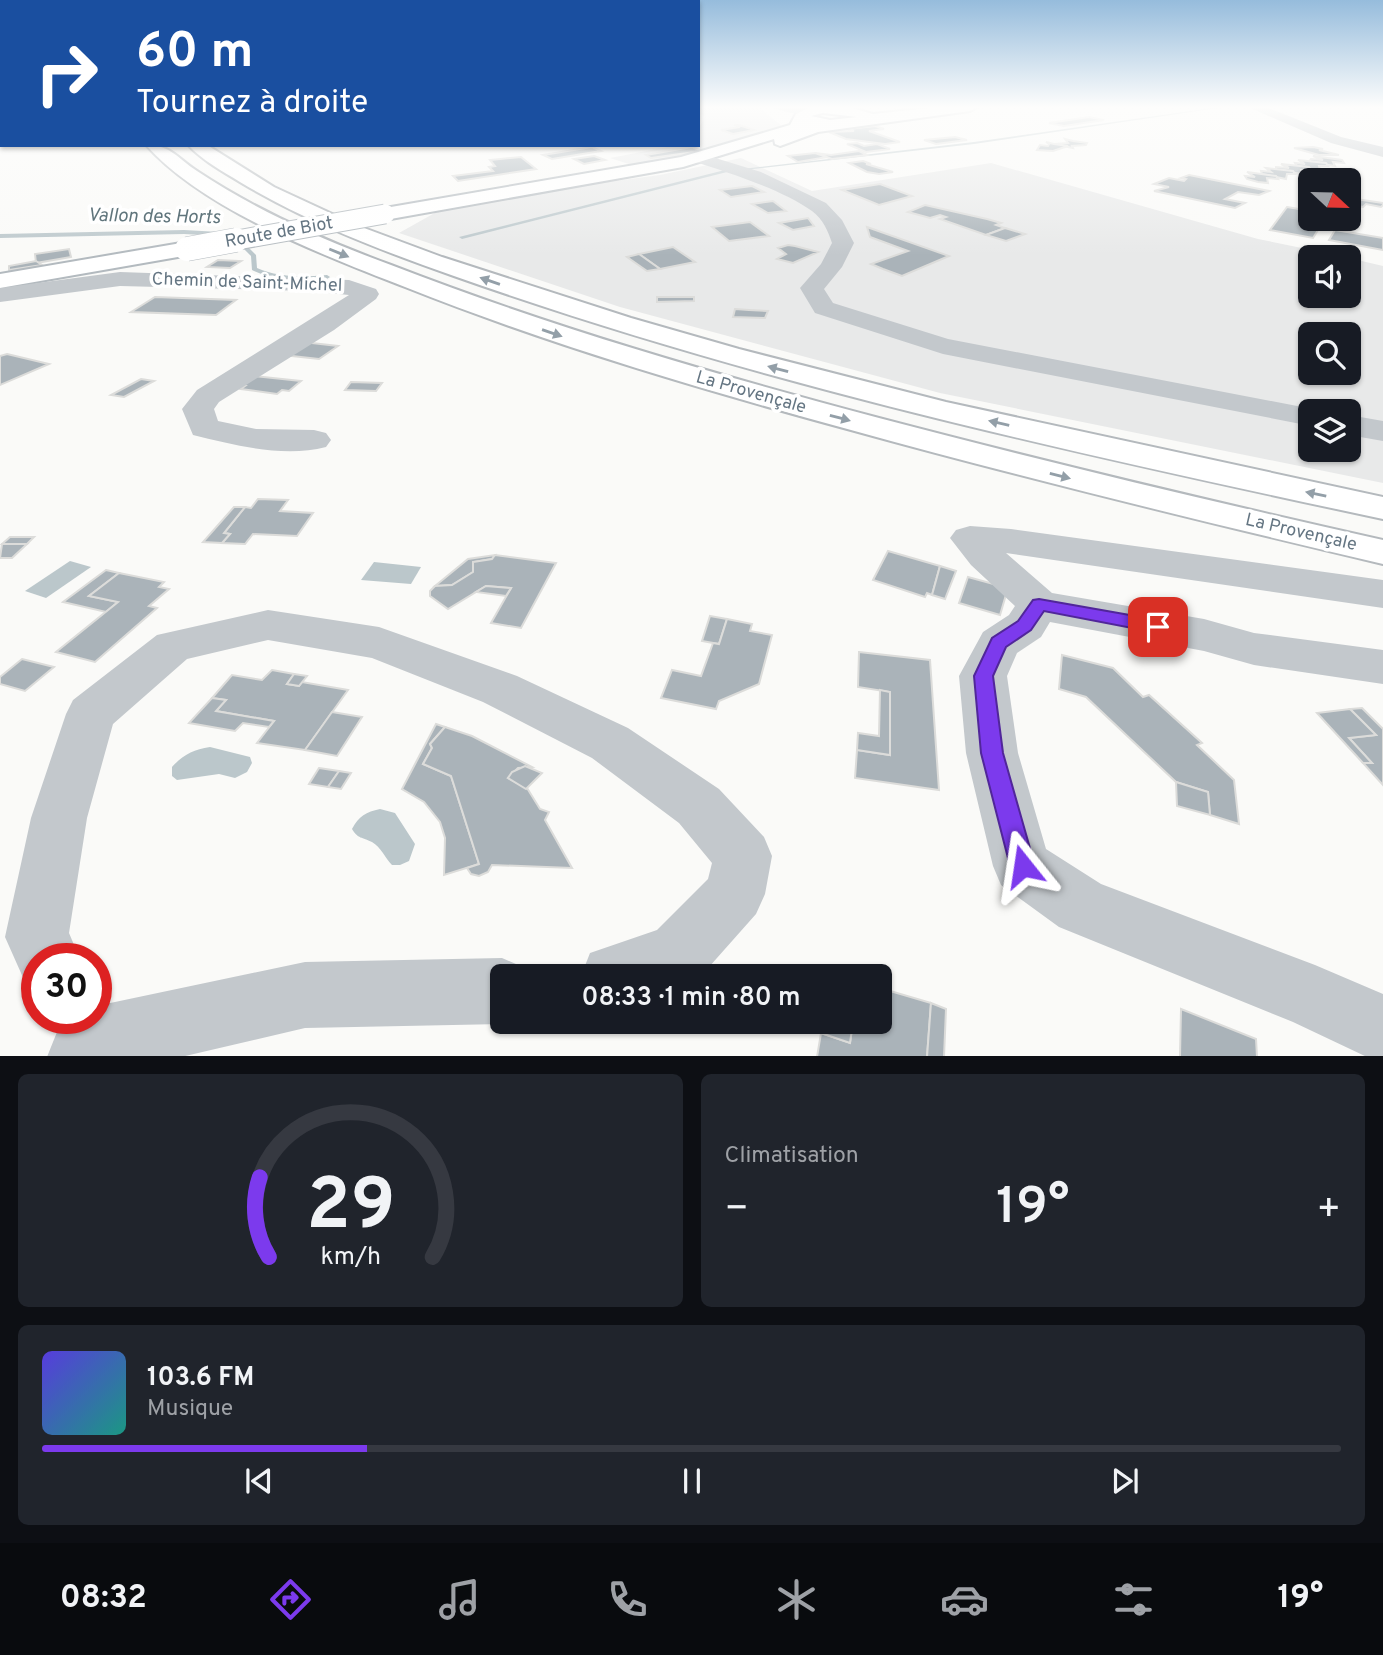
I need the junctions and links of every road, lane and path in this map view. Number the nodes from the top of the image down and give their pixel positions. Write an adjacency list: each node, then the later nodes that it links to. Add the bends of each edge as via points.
1 (168, 156): 13 (main road, La Provençale, one-way to 13, via 221,195 319,245 568,338 957,449)
2 (214, 156): 12 (main road, La Provençale, one-way to 2, via 780,370 568,307 457,270 334,221 244,177)
3 (716, 156): 5 (main road, Route de Biot)
4 (719, 156): 5 (main road, Route de Biot)
5 (706, 160): 6 (main road, Route de Biot, bridge, via 663,172 559,184); 8 (street, via 755,176 819,207 835,224 843,243 813,288 824,308 943,346)
6 (0, 281)
7 (0, 295): 11 (street, Chemin de Saint-Michel, via 120,279 349,286 367,294 208,396 198,409 204,428 256,439)
8 (1298, 415)
9 (1361, 427): 10 (street)
10 (1383, 431)
11 (314, 440)
12 (1383, 508)
13 (1383, 552)
14 (1383, 594): 15 (street, via 970,538 985,559)
15 (1039, 605): 16 (street, via 1204,635 1254,649); 20 (street, via 1025,626 999,643 983,676 992,753 1023,866 1081,906)
16 (1383, 667)
17 (40, 943): 18 (street, via 37,937 59,818 91,714 173,646 268,625 379,643 499,689 610,743 699,806 743,856 735,894 676,956)
18 (651, 964)
19 (490, 991): 21 (street, via 305,995)
20 (1383, 1029)
21 (84, 1039)

